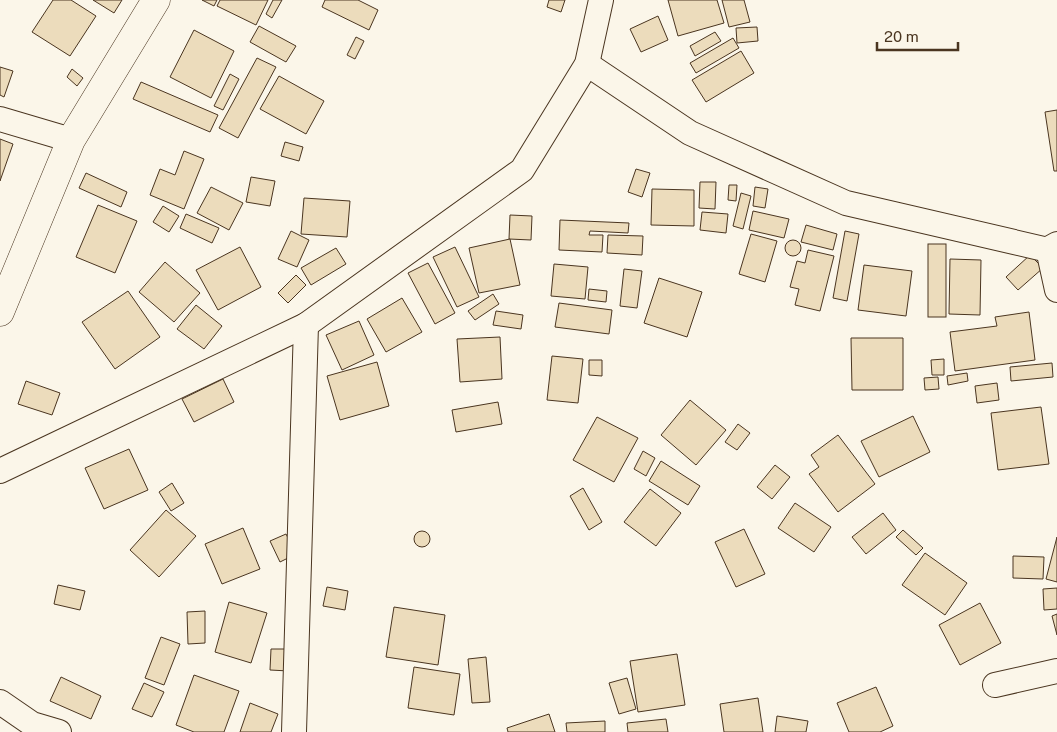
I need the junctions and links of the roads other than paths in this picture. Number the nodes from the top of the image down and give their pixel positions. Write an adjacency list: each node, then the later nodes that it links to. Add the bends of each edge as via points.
1 (156, 0): 5 (street)
2 (601, 0): 3 (street)
3 (587, 64): 6 (street, via 690,133 846,203); 9 (street, via 522,170)
4 (0, 119): 5 (street)
5 (71, 140): 8 (street)
6 (1054, 248): 7 (street)
7 (1057, 290)
8 (0, 312)
9 (306, 325): 10 (street); 15 (street)
10 (0, 471)
11 (1057, 671): 12 (street)
12 (995, 685)
13 (0, 702): 14 (street, via 32,724)
14 (59, 732)
15 (294, 732)

